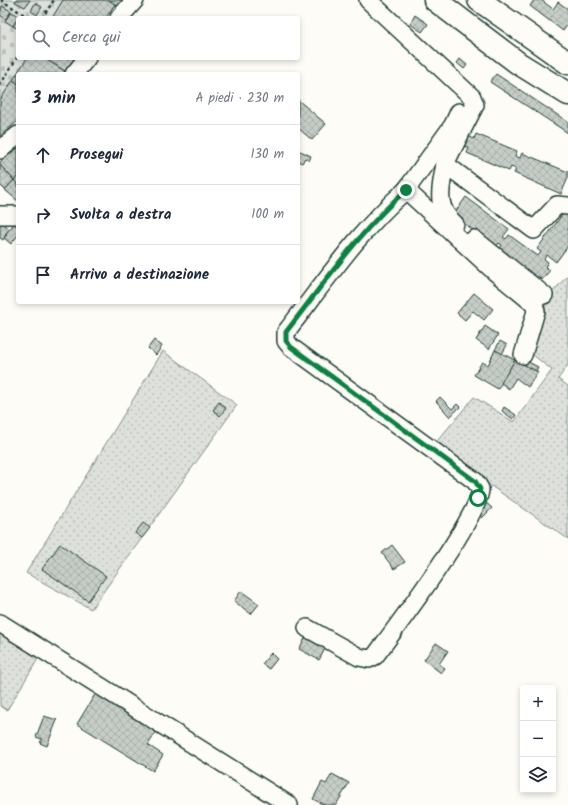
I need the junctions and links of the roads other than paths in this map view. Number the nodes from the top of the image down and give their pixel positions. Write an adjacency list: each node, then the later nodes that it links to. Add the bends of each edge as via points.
1 (134, 0): 5 (street)
2 (368, 0): 10 (street)
3 (436, 0): 9 (highway, via 518,63)
4 (479, 0): 7 (highway)
5 (121, 16)
6 (85, 60): 8 (street)
7 (568, 63)
8 (76, 72)
9 (568, 94)
10 (470, 96): 13 (street, via 475,105); 14 (street, via 453,125)
11 (16, 137): 12 (street)
12 (0, 150)
13 (445, 164): 15 (street, via 534,230 557,205); 18 (street, via 441,186 442,210 448,218)
14 (406, 190): 19 (street, via 495,272 534,304 536,311); 21 (street, via 388,205 362,234 286,332 286,341 475,481 480,489 478,498 470,516 425,588 375,656 369,659 359,657)
15 (568, 206)
16 (0, 215): 17 (street)
17 (16, 215)
18 (544, 295)
19 (523, 355)
20 (0, 623): 22 (street)
21 (307, 628)
22 (289, 805)

